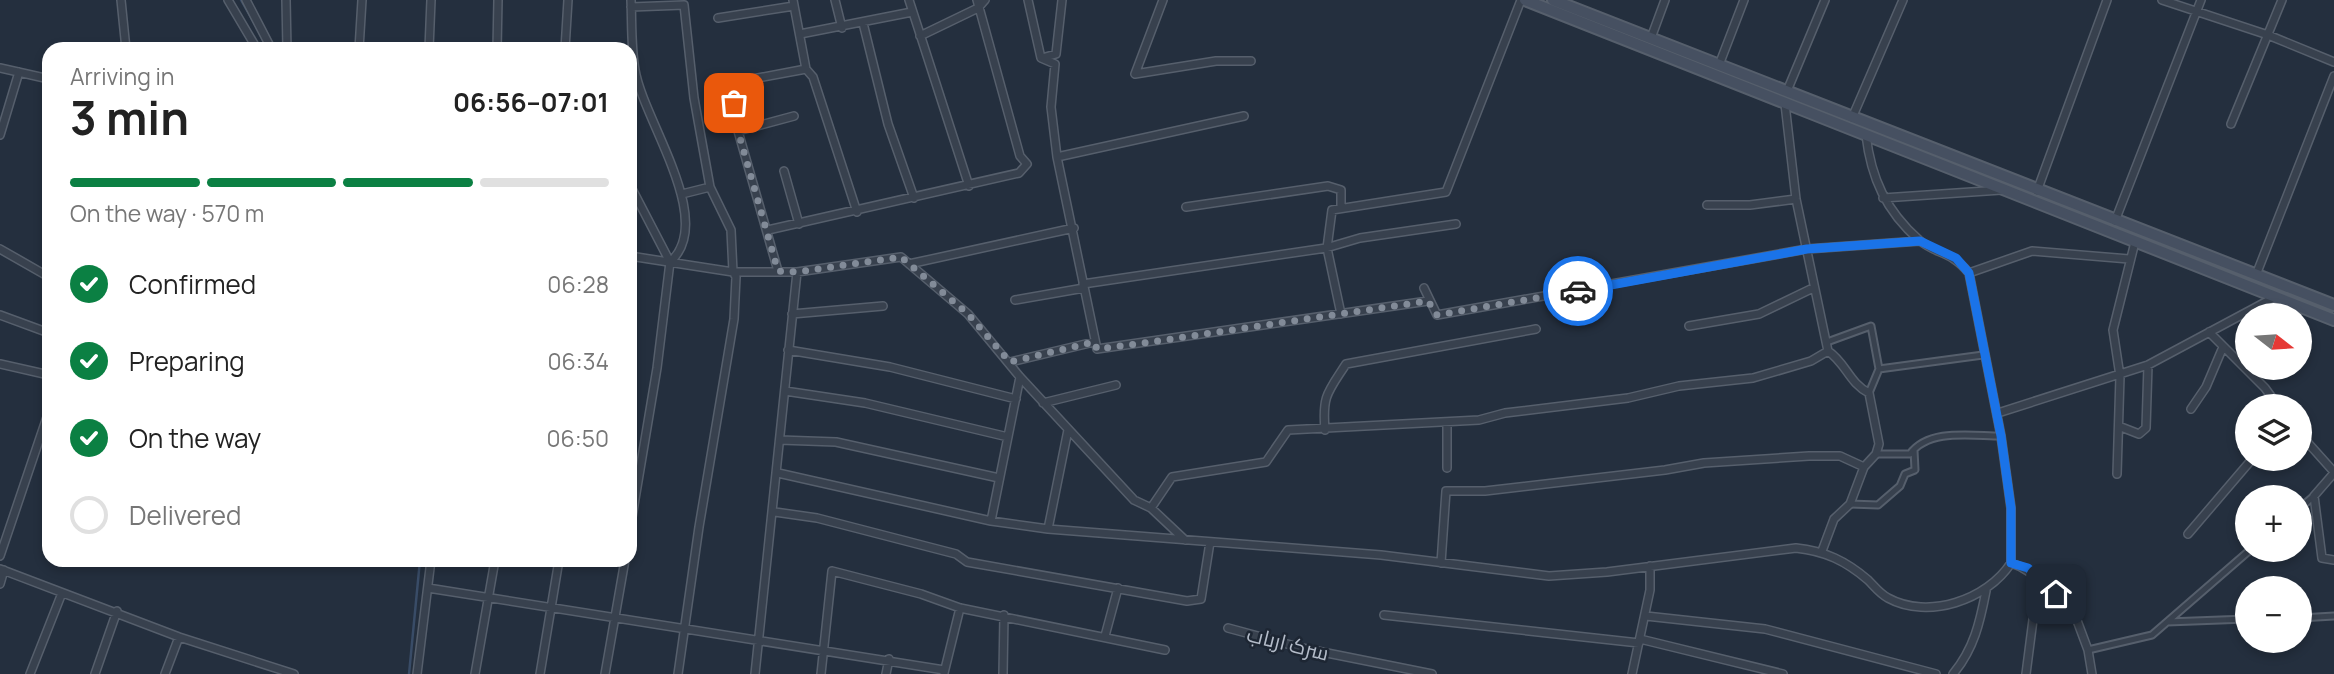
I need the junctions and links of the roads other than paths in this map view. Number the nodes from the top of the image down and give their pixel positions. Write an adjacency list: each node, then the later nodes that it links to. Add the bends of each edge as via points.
1 (121, 0): 38 (street)
2 (228, 0): 39 (street)
3 (246, 0): 40 (street)
4 (286, 0): 41 (street)
5 (362, 0): 42 (street)
6 (430, 0): 43 (street)
7 (498, 0): 44 (street)
8 (568, 0): 45 (street)
9 (835, 0): 33 (street)
10 (909, 0): 29 (street)
11 (985, 0): 27 (street)
12 (1028, 0): 47 (street)
13 (1062, 0): 47 (street, via 1056,54)
14 (1163, 0): 48 (street, via 1135,74 1216,61)
15 (1523, 0): 25 (main road); 81 (street, via 1446,191)
16 (1665, 0): 37 (street)
17 (1744, 0): 50 (street)
18 (1825, 0): 57 (street)
19 (1903, 0): 61 (street)
20 (2107, 0): 73 (street)
21 (2162, 0): 30 (street)
22 (2201, 0): 30 (street)
23 (2282, 0): 35 (street)
24 (794, 3): 31 (street); 34 (street)
25 (1542, 3): 28 (main road)
26 (631, 4): 46 (street); 71 (street, via 684,5)
27 (977, 4): 36 (street); 70 (street, via 1020,156 1027,164 1019,173)
28 (1560, 4): 37 (main road); 58 (main road)
29 (912, 12): 32 (street); 36 (street)
30 (2197, 12): 35 (street); 83 (street)
31 (718, 18)
32 (863, 23): 33 (street); 75 (street, via 888,124)
33 (842, 27): 34 (street)
34 (800, 34): 52 (street)
35 (2268, 35): 49 (street); 62 (street)
36 (920, 36): 70 (street)
37 (1651, 38): 50 (main road)
38 (124, 42)
39 (253, 42)
40 (268, 42)
41 (287, 42)
42 (359, 42)
43 (429, 42)
44 (497, 42)
45 (565, 42)
46 (633, 42)
47 (1041, 58): 66 (street, via 1055,64 1051,107)
48 (1251, 61)
49 (2334, 62)
50 (1719, 65): 57 (main road)
51 (0, 68): 53 (street)
52 (806, 69): 63 (street, via 731,83); 82 (street, via 813,77)
53 (19, 72): 55 (street); 64 (street)
54 (2334, 76): 102 (street)
55 (42, 77)
56 (637, 77): 74 (street)
57 (1787, 91): 61 (main road)
58 (1784, 104): 65 (main road); 77 (street)
59 (794, 116): 63 (street)
60 (1244, 116): 66 (street)
61 (1852, 118): 68 (main road)
62 (2231, 124)
63 (738, 131): 87 (street)
64 (0, 135)
65 (1866, 135): 72 (main road); 76 (street, via 1874,181)
66 (1056, 157): 86 (street)
67 (785, 171): 84 (street)
68 (1997, 174): 69 (main road); 72 (main road)
69 (2018, 183): 72 (main road); 73 (main road)
70 (969, 186): 75 (street)
71 (710, 187): 74 (street); 98 (street, via 730,230)
72 (2002, 190): 76 (street); 89 (main road)
73 (2038, 191): 83 (main road)
74 (682, 194): 95 (street, via 687,220 677,256)
75 (914, 198): 82 (street)
76 (1883, 198): 88 (street)
77 (1796, 199): 79 (street); 92 (street)
78 (637, 203): 95 (street)
79 (1707, 205)
80 (1186, 207): 81 (street, via 1328,186 1341,190)
81 (1341, 207): 90 (street, via 1332,210)
82 (857, 212): 84 (street)
83 (2115, 221): 102 (main road)
84 (799, 224): 87 (street)
85 (1456, 224): 90 (street)
86 (1074, 228): 96 (street); 103 (street)
87 (768, 230): 97 (street)
88 (1920, 241): 92 (street); 101 (street, via 1956,258)
89 (2135, 242): 94 (street); 106 (main road)
90 (1327, 248): 103 (street); 112 (street)
91 (0, 249): 100 (street)
92 (1807, 249): 105 (street); 108 (street, via 1437,315)
93 (637, 258): 95 (street)
94 (2129, 258): 101 (street, via 2032,251); 130 (street, via 2113,330)
95 (670, 262): 98 (street); 158 (street)
96 (909, 264): 99 (street, via 901,257); 125 (street, via 968,314)
97 (778, 271): 98 (street); 99 (street)
98 (733, 272): 201 (street, via 734,319)
99 (797, 272): 111 (street)
100 (42, 273)
101 (1969, 273): 124 (street)
102 (2256, 275): 109 (main road)
103 (1083, 286): 107 (street); 119 (street)
104 (1424, 288): 108 (street)
105 (1813, 288): 115 (street, via 1759,314); 120 (street)
106 (2275, 297): 114 (main road); 118 (street)
107 (1015, 300)
108 (1428, 301): 112 (street)
109 (2334, 305)
110 (883, 306): 111 (street)
111 (792, 314): 122 (street)
112 (1341, 314): 119 (street, via 1097,349)
113 (0, 315): 117 (street)
114 (2334, 320)
115 (1689, 326)
116 (1536, 328): 143 (street, via 1346,364 1328,388)
117 (42, 330)
118 (2209, 332): 121 (street); 127 (street)
119 (1094, 342): 125 (street)
120 (1827, 342): 123 (street); 128 (street, via 1871,327)
121 (2223, 347): 135 (street); 138 (street)
122 (788, 350): 133 (street); 136 (street, via 890,367)
123 (1828, 351): 134 (street, via 1837,356 1853,383); 140 (street, via 1753,378)
124 (1983, 355): 128 (street); 139 (street)
125 (1010, 362): 131 (street)
126 (0, 364): 129 (street)
127 (2148, 365): 130 (street); 141 (street, via 2146,428 2139,435)
128 (1879, 369): 134 (street)
129 (42, 373)
130 (2120, 376): 139 (street); 141 (street)
131 (1020, 377): 136 (street); 137 (street)
132 (1116, 385): 137 (street)
133 (785, 391): 146 (street, via 865,403); 147 (street)
134 (1869, 393): 150 (street, via 1879,443)
135 (2267, 394)
136 (1016, 399): 146 (street)
137 (1043, 402): 142 (street)
138 (2191, 409)
139 (1998, 413): 145 (street)
140 (1447, 424): 143 (street); 152 (street)
141 (2121, 426): 156 (street)
142 (1068, 430): 161 (street, via 1134,500); 166 (street)
143 (1325, 430): 161 (street, via 1289,430 1266,463 1172,477)
144 (42, 432): 165 (street)
145 (2001, 436): 149 (street, via 1937,438 1924,440); 175 (street, via 2011,508)
146 (1008, 437): 157 (street)
147 (780, 440): 155 (street); 157 (street, via 836,442)
148 (2312, 447): 154 (street)
149 (1914, 449): 150 (street, via 1910,454); 160 (street, via 1915,470 1905,474 1886,499 1878,505)
150 (1876, 454): 151 (street)
151 (1864, 467): 160 (street); 174 (street, via 1840,456 1809,456 1704,463 1485,491 1447,491)
152 (1447, 468)
153 (2242, 471): 167 (street)
154 (2334, 472): 159 (street)
155 (778, 473): 162 (street); 163 (street)
156 (2117, 474)
157 (999, 478): 163 (street)
158 (637, 487)
159 (2314, 496): 172 (street, via 2322,558)
160 (1850, 504): 170 (street, via 1834,519)
161 (1151, 508): 168 (street)
162 (775, 512): 185 (street, via 872,532 967,562); 204 (street)
163 (991, 521): 166 (street)
164 (0, 526): 165 (street)
165 (10, 526): 171 (street)
166 (1048, 529): 168 (street)
167 (2188, 534)
168 (1186, 541): 169 (street)
169 (1210, 542): 174 (street); 185 (street, via 1201,599 1187,601)
170 (1822, 551): 176 (street, via 1761,550); 186 (street, via 1847,564 1886,598 1913,607 1941,605)
171 (0, 556)
172 (2334, 560)
173 (2236, 562): 199 (street)
174 (1441, 563): 176 (street, via 1549,576)
175 (2011, 563): 182 (street, via 2028,568); 186 (street)
176 (1650, 566): 194 (street)
177 (431, 567): 184 (street)
178 (494, 567): 188 (street)
179 (558, 567): 189 (street)
180 (624, 567): 197 (street)
181 (2, 570): 183 (street); 187 (street)
182 (2038, 581): 208 (street, via 2069,599); 230 (street)
183 (0, 584)
184 (428, 588): 188 (street); 216 (street)
185 (1118, 588): 202 (street)
186 (1986, 591): 229 (street, via 1975,638)
187 (62, 593): 191 (street); 212 (street)
188 (489, 597): 189 (street); 217 (street)
189 (551, 607): 197 (street); 218 (street)
190 (960, 608): 192 (street); 206 (street, via 832,571); 211 (street)
191 (117, 611): 203 (street); 213 (street)
192 (1004, 615): 202 (street); 224 (street)
193 (1384, 615): 205 (street)
194 (1646, 615): 205 (street); 210 (street, via 1765,629)
195 (2334, 616): 196 (street)
196 (2312, 617)
197 (615, 618): 201 (street); 219 (street)
198 (2235, 620): 199 (street)
199 (2168, 622): 208 (street, via 2152,635)
200 (1228, 628): 225 (street, سرک ارباب)
201 (685, 631): 204 (street); 220 (street)
202 (1105, 636): 207 (street)
203 (180, 637): 214 (street); 215 (street)
204 (761, 640): 206 (street); 221 (street)
205 (1640, 640): 226 (street); 227 (street)
206 (825, 650): 209 (street); 222 (street)
207 (1165, 650)
208 (2088, 650): 231 (street)
209 (889, 659): 211 (street); 223 (street)
210 (1906, 670): 228 (street)
211 (944, 672)
212 (30, 674)
213 (95, 674)
214 (165, 674)
215 (294, 674)
216 (417, 674)
217 (475, 674)
218 (540, 674)
219 (605, 674)
220 (678, 674)
221 (755, 674)
222 (821, 674)
223 (886, 674)
224 (1003, 674)
225 (1432, 674)
226 (1632, 674)
227 (1783, 674)
228 (1936, 674)
229 (1953, 674)
230 (2026, 674)
231 (2092, 674)

